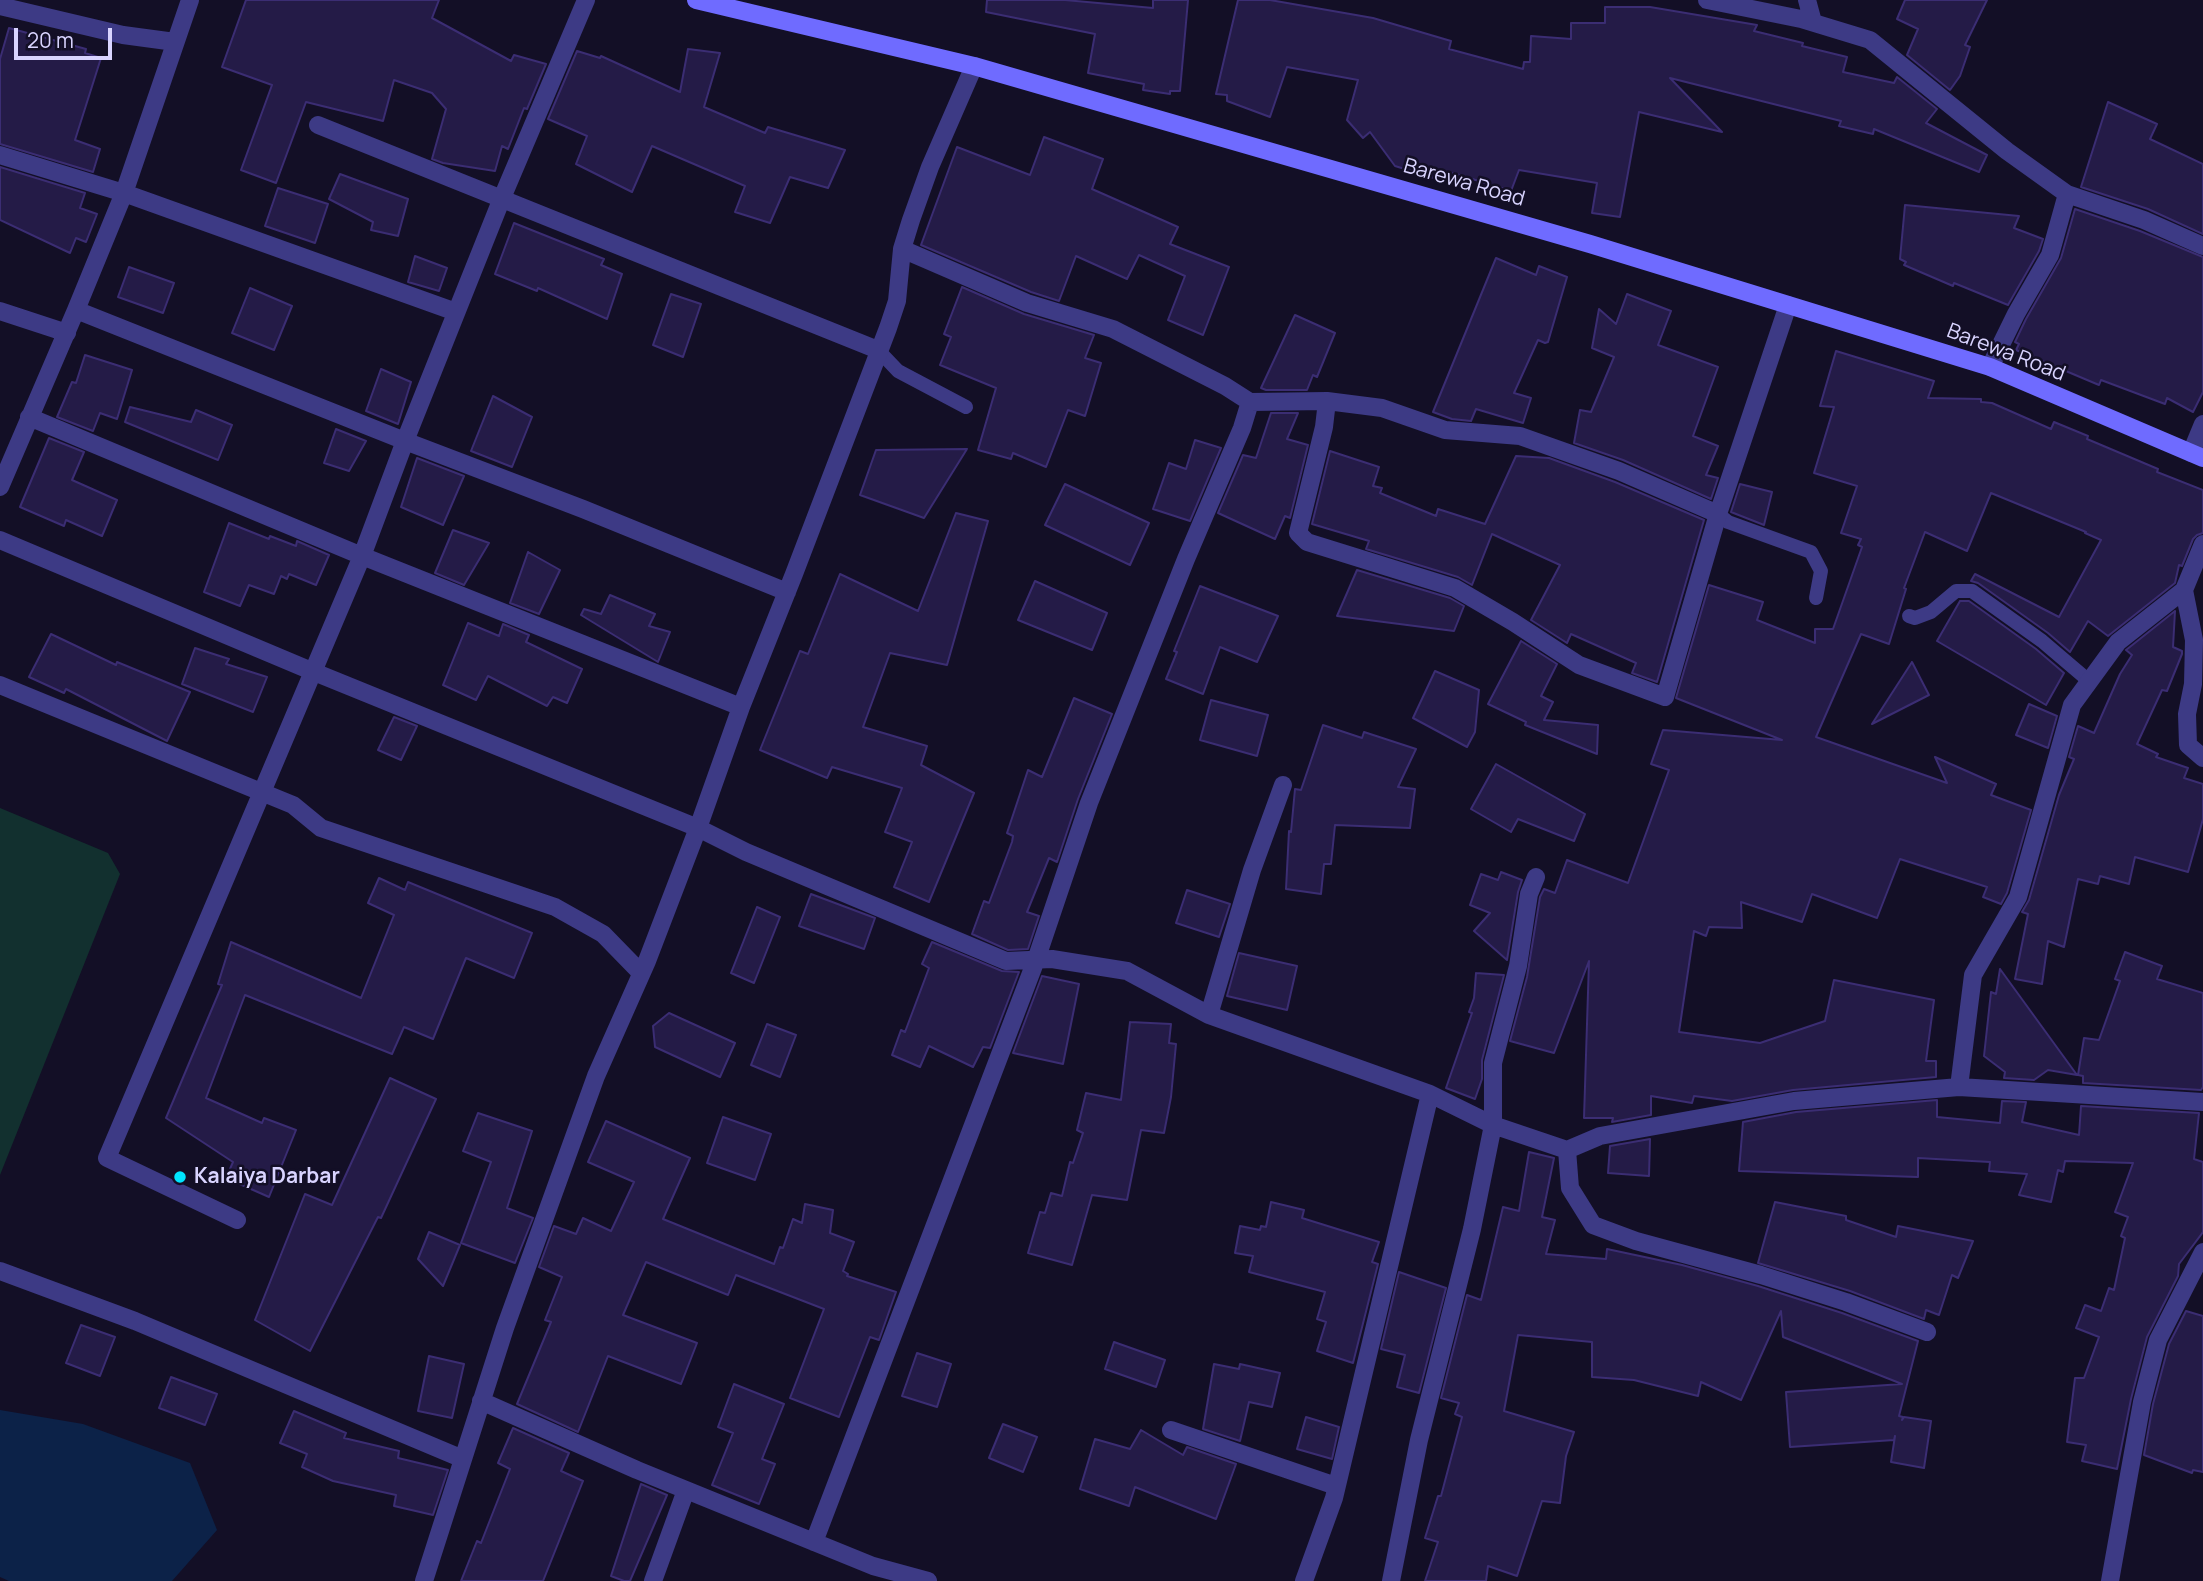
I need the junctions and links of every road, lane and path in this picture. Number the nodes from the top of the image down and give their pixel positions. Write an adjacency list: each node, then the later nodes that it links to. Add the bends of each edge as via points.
1 (190, 0): 8 (street)
2 (586, 0): 14 (street)
3 (696, 0): 9 (main road, Barewa Road)
4 (1707, 0): 7 (street)
5 (1807, 0): 7 (street)
6 (0, 6): 8 (street)
7 (1813, 22): 13 (street, via 1870,40)
8 (174, 42): 12 (street)
9 (974, 66): 16 (street, via 930,167); 17 (main road, Barewa Road)
10 (318, 125): 14 (street)
11 (0, 155): 12 (street)
12 (124, 193): 18 (street); 20 (street)
13 (2067, 194): 15 (street); 23 (street, via 2050,255)
14 (502, 198): 20 (street); 22 (street)
15 (2203, 246)
16 (902, 249): 22 (street, via 897,301); 25 (street, via 1027,303 1113,328)
17 (1788, 305): 23 (main road, Barewa Road); 32 (street)
18 (76, 310): 21 (street); 29 (street)
19 (0, 311): 21 (street)
20 (456, 312): 29 (street)
21 (66, 333): 27 (street)
22 (878, 350): 26 (lane, via 898,371); 37 (street)
23 (1990, 367): 30 (main road, Barewa Road)
24 (1327, 401): 25 (street); 32 (street, via 1382,408 1446,430 1520,436 1619,471); 32 (street, via 1298,534 1307,542 1455,588 1579,665 1665,697)
25 (1250, 402): 49 (street, via 1089,803)
26 (966, 407)
27 (29, 416): 31 (street); 35 (street)
28 (2203, 424): 30 (street)
29 (405, 441): 35 (street); 37 (street)
30 (2197, 456)
31 (2, 478)
32 (1718, 514): 38 (lane, via 1728,522 1811,552 1821,571)
33 (0, 540): 40 (street)
34 (2203, 544): 36 (street)
35 (362, 556): 40 (street); 43 (street)
36 (2184, 590): 41 (street, via 2118,642); 44 (street, via 2194,640 2188,745)
37 (787, 592): 43 (street)
38 (1816, 598)
39 (1909, 616): 41 (lane, via 1931,612 1956,591 1972,591)
40 (314, 672): 46 (street); 47 (street)
41 (2089, 681): 52 (street, via 2071,705 2018,897 1973,975)
42 (0, 685): 46 (street)
43 (741, 707): 47 (street)
44 (2203, 758)
45 (1283, 785): 51 (street)
46 (262, 793): 50 (street, via 293,805 321,828 555,907 603,934); 57 (street, via 107,1158)
47 (698, 828): 49 (street, via 1006,961); 50 (street)
48 (1536, 877): 55 (street, via 1493,1063)
49 (1036, 960): 51 (street, via 1126,971); 66 (street)
50 (640, 972): 61 (street, via 596,1076)
51 (1209, 1015): 53 (street)
52 (1959, 1087): 54 (street); 56 (street, via 1794,1101 1600,1136)
53 (1430, 1094): 55 (street); 64 (street)
54 (2203, 1102)
55 (1493, 1125): 56 (street); 72 (street)
56 (1567, 1150): 60 (street, via 1570,1188 1593,1226 1834,1298)
57 (237, 1220)
58 (2203, 1252): 73 (street, via 2158,1340 2142,1402)
59 (0, 1271): 63 (street, via 135,1321)
60 (1927, 1332)
61 (481, 1401): 63 (street); 65 (street)
62 (1171, 1430): 64 (street)
63 (463, 1459): 68 (street)
64 (1336, 1486): 71 (street)
65 (686, 1490): 66 (street); 69 (street)
66 (814, 1542): 67 (street)
67 (871, 1573): 70 (street)
68 (424, 1581)
69 (653, 1581)
70 (928, 1581)
71 (1304, 1581)
72 (1391, 1581)
73 (2110, 1581)

